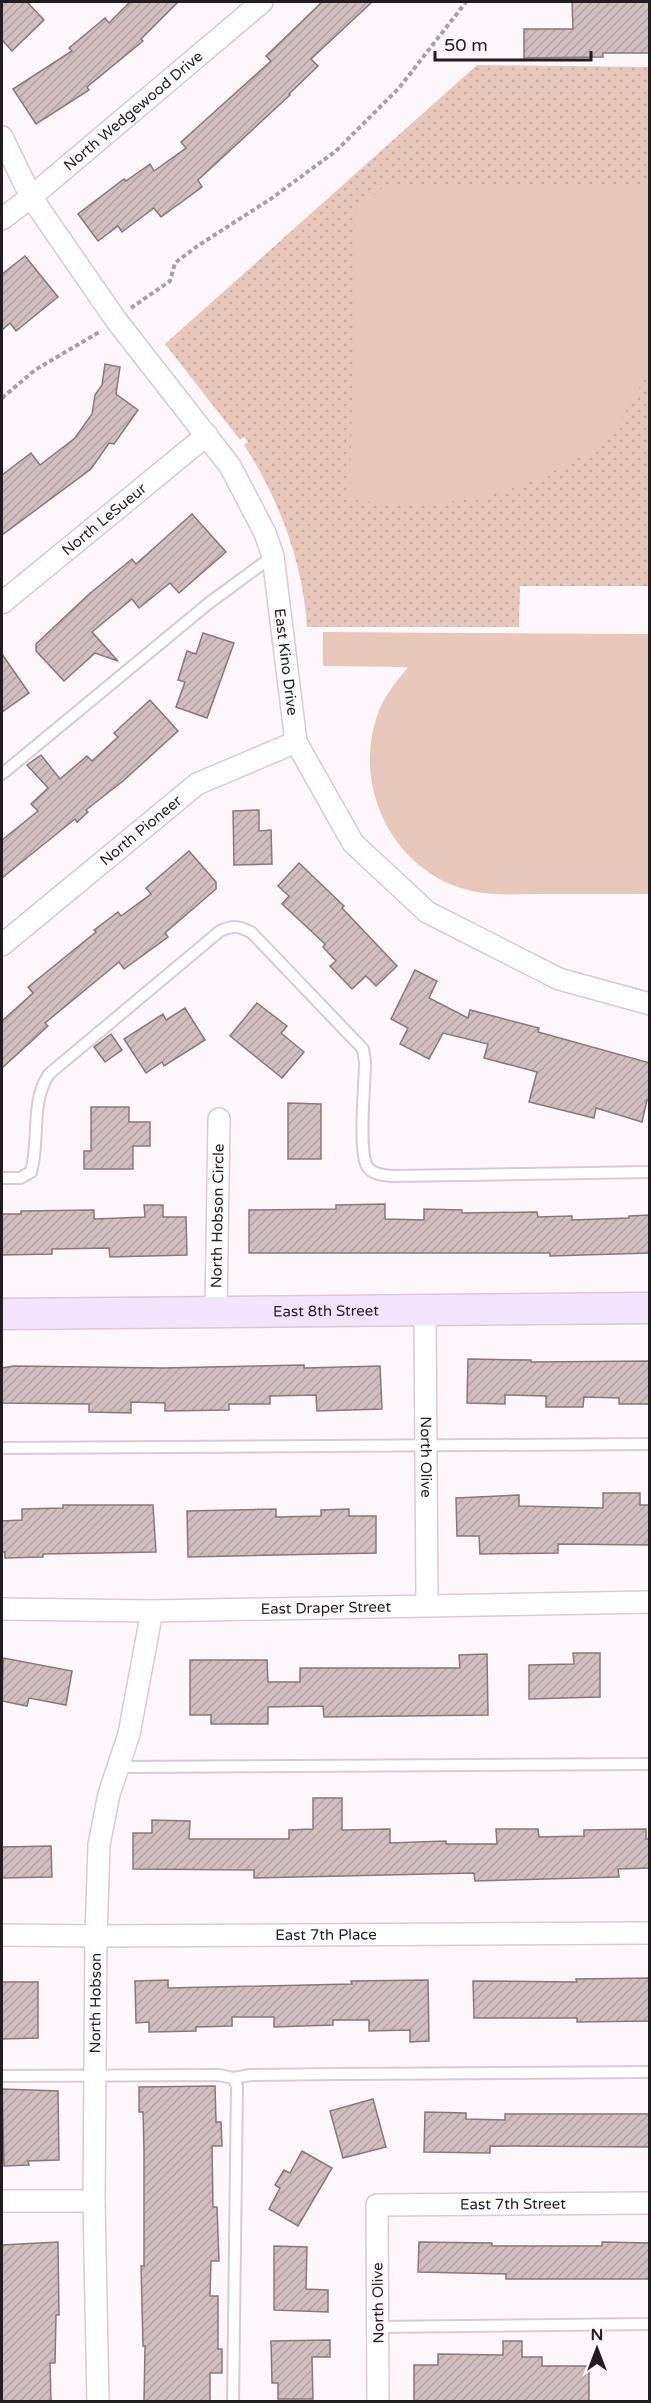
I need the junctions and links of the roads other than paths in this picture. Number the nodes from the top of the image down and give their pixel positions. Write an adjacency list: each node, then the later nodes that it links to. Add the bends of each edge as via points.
1 (258, 3): 3 (street, North Wedgewood Drive)
2 (2, 137): 3 (street, East Kino Drive)
3 (31, 197): 4 (street, North Wedgewood Drive); 5 (street, East Kino Drive, via 116,320)
4 (2, 219)
5 (207, 435): 6 (street, East Kino Drive, via 231,466); 7 (street, North LeSueur)
6 (273, 556): 8 (street, East Kino Drive); 9 (lane, via 209,603)
7 (2, 603)
8 (296, 742): 10 (street, North Pioneer, via 197,784); 11 (street, East Kino Drive, via 353,843 428,912 559,979)
9 (2, 774)
10 (2, 945)
11 (650, 1004)
12 (219, 1119): 17 (street, North Hobson Circle)
13 (650, 1173): 14 (lane, via 377,1174 368,1167 363,1152 363,1048 251,932 231,926 220,931 48,1074 39,1094 32,1172 20,1178)
14 (2, 1178)
15 (650, 1308): 16 (street, East 8th Street)
16 (425, 1310): 17 (street, East 8th Street); 20 (street, North Olive)
17 (216, 1312): 18 (street, East 8th Street)
18 (2, 1314)
19 (650, 1444): 20 (lane)
20 (425, 1446): 21 (lane); 23 (street, North Olive)
21 (2, 1448)
22 (650, 1602): 23 (street, East Draper Street)
23 (427, 1605): 25 (street, East Draper Street)
24 (2, 1609): 25 (street, East Draper Street)
25 (152, 1611): 27 (street, North Hobson, via 129,1734)
26 (650, 1764): 27 (lane)
27 (118, 1767): 30 (street, North Hobson, via 99,1845)
28 (650, 1933): 30 (street, East 7th Place)
29 (2, 1935): 30 (street, East 7th Place)
30 (96, 1936): 32 (street, North Hobson)
31 (650, 2072): 34 (lane)
32 (95, 2075): 33 (lane); 34 (lane); 36 (street, North Hobson)
33 (2, 2076)
34 (233, 2078): 42 (lane, via 237,2086)
35 (2, 2201): 36 (street)
36 (94, 2201): 41 (street, North Hobson)
37 (650, 2203): 38 (street, East 7th Street)
38 (377, 2205): 40 (street, North Olive)
39 (650, 2324): 40 (lane)
40 (379, 2327): 43 (street, North Olive)
41 (98, 2402)
42 (233, 2402)
43 (378, 2402)

